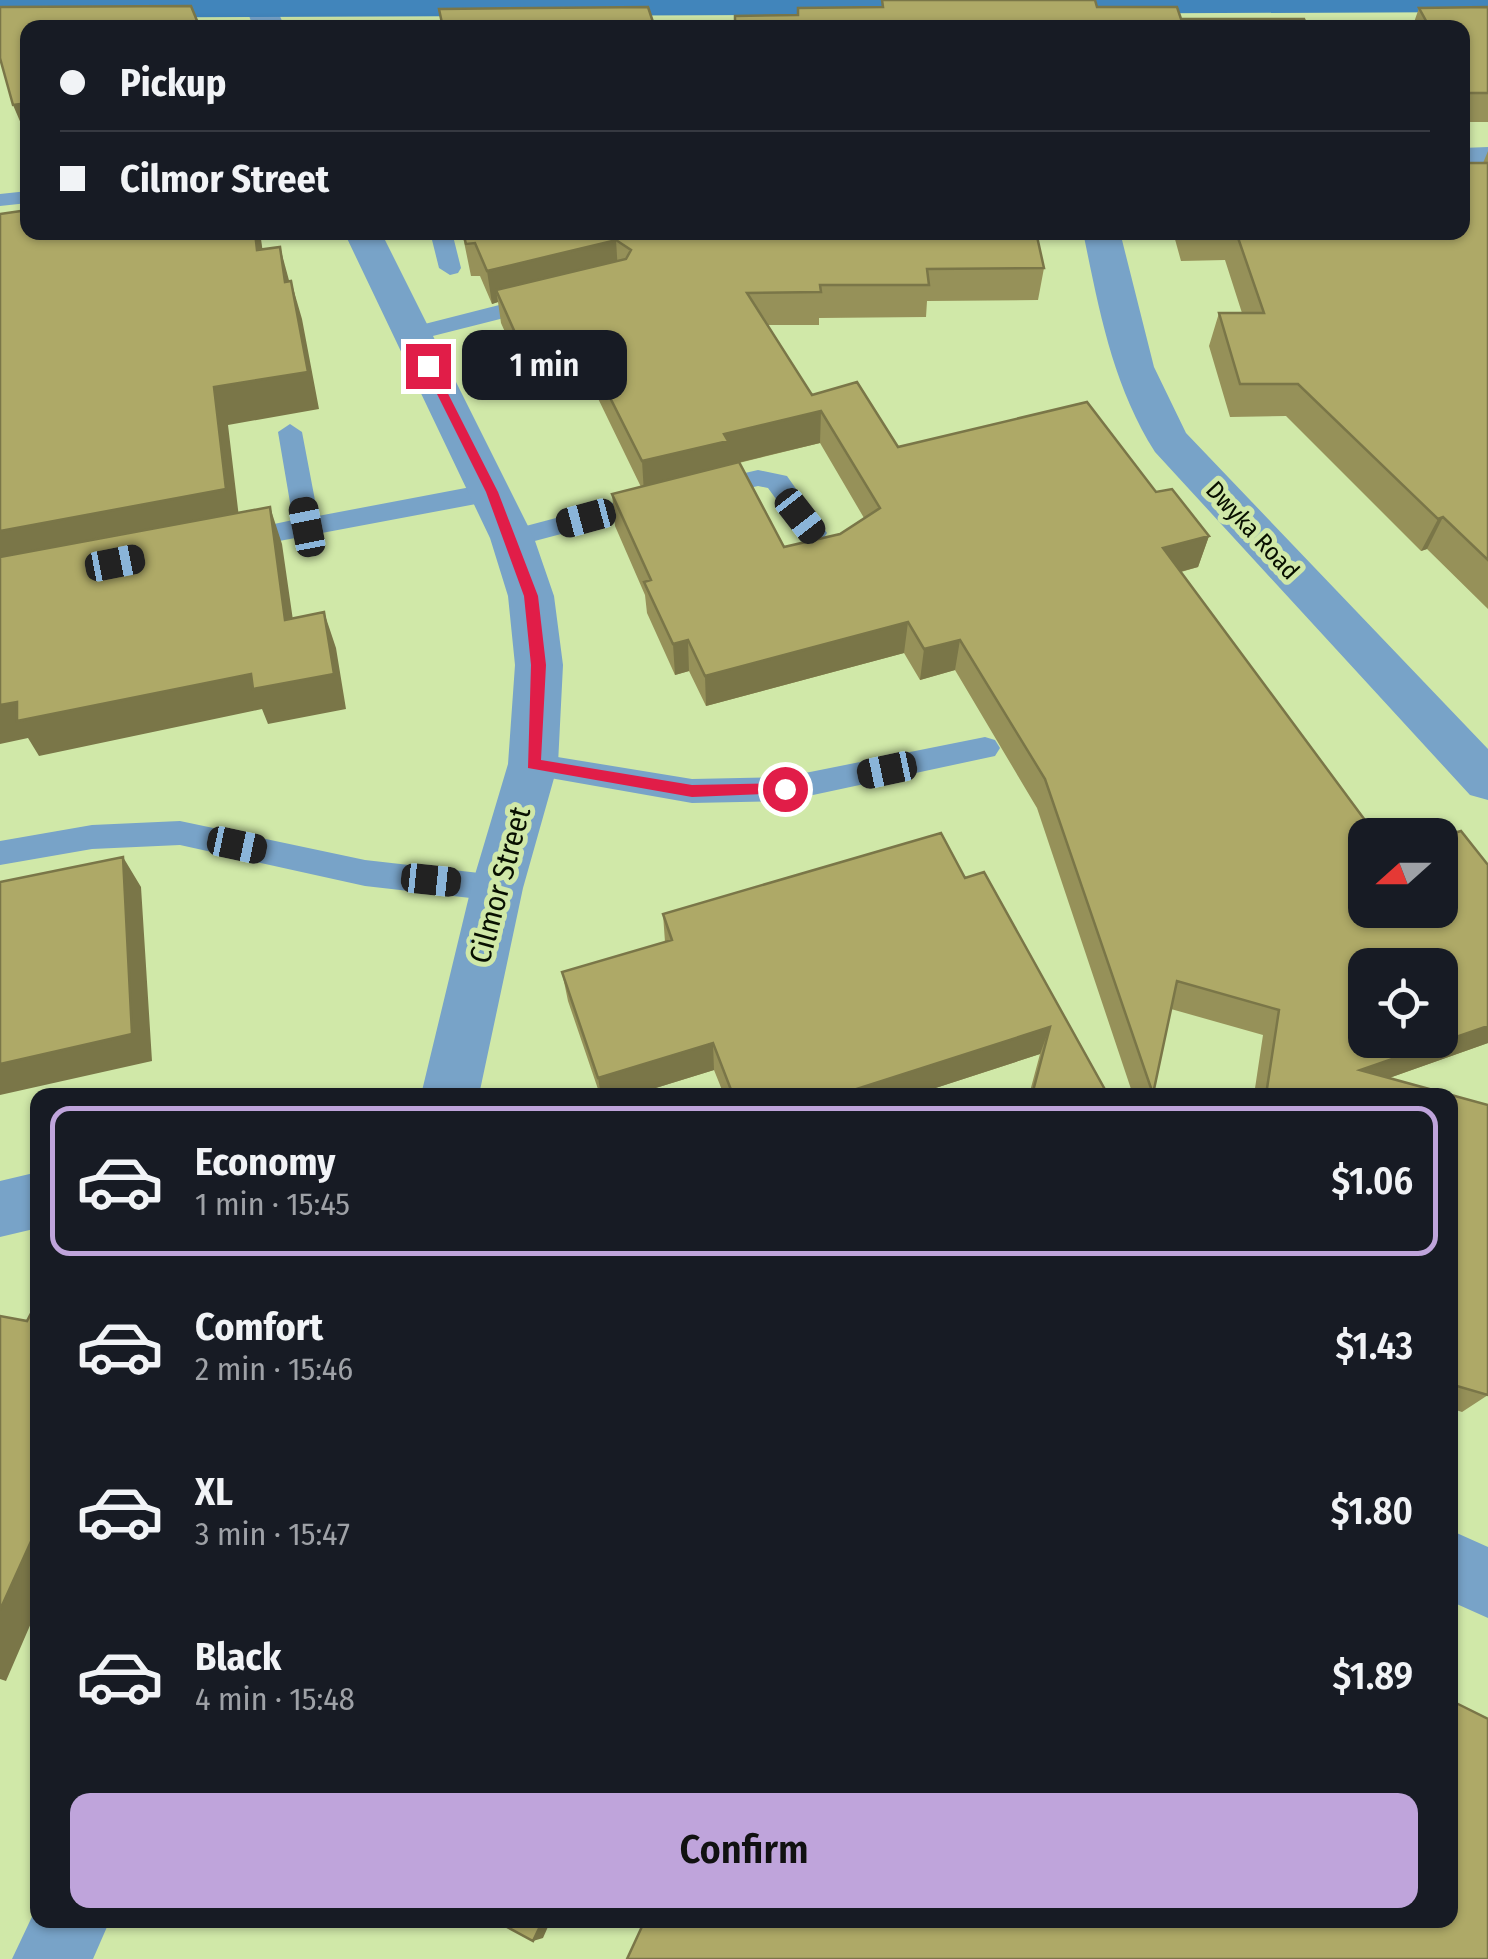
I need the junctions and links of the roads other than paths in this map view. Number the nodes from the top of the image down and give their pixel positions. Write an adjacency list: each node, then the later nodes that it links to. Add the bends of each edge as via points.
1 (1488, 3): 3 (main road)
2 (0, 9): 3 (main road)
3 (265, 12)
4 (366, 240): 9 (street, Cilmor Street)
5 (443, 240): 7 (lane)
6 (1102, 240): 18 (street, Dwyka Road, via 1137,382 1170,442)
7 (450, 268)
8 (563, 296): 9 (lane)
9 (413, 334): 11 (street, Cilmor Street)
10 (290, 432): 12 (lane)
11 (492, 492): 12 (lane); 14 (street, Cilmor Street)
12 (307, 527): 15 (lane)
13 (814, 533): 14 (lane, via 778,482 758,478)
14 (512, 538): 17 (street, Cilmor Street, via 531,596 538,665)
15 (211, 545)
16 (984, 748): 17 (lane, via 785,789 692,791)
17 (533, 764): 20 (street, Cilmor Street)
18 (1488, 781)
19 (0, 853): 20 (lane, via 92,837 180,833 365,873)
20 (497, 888): 21 (street, Cilmor Street)
21 (452, 1088)
22 (30, 1202): 23 (street)
23 (0, 1209)
24 (1458, 1570): 25 (street)
25 (1488, 1583)

